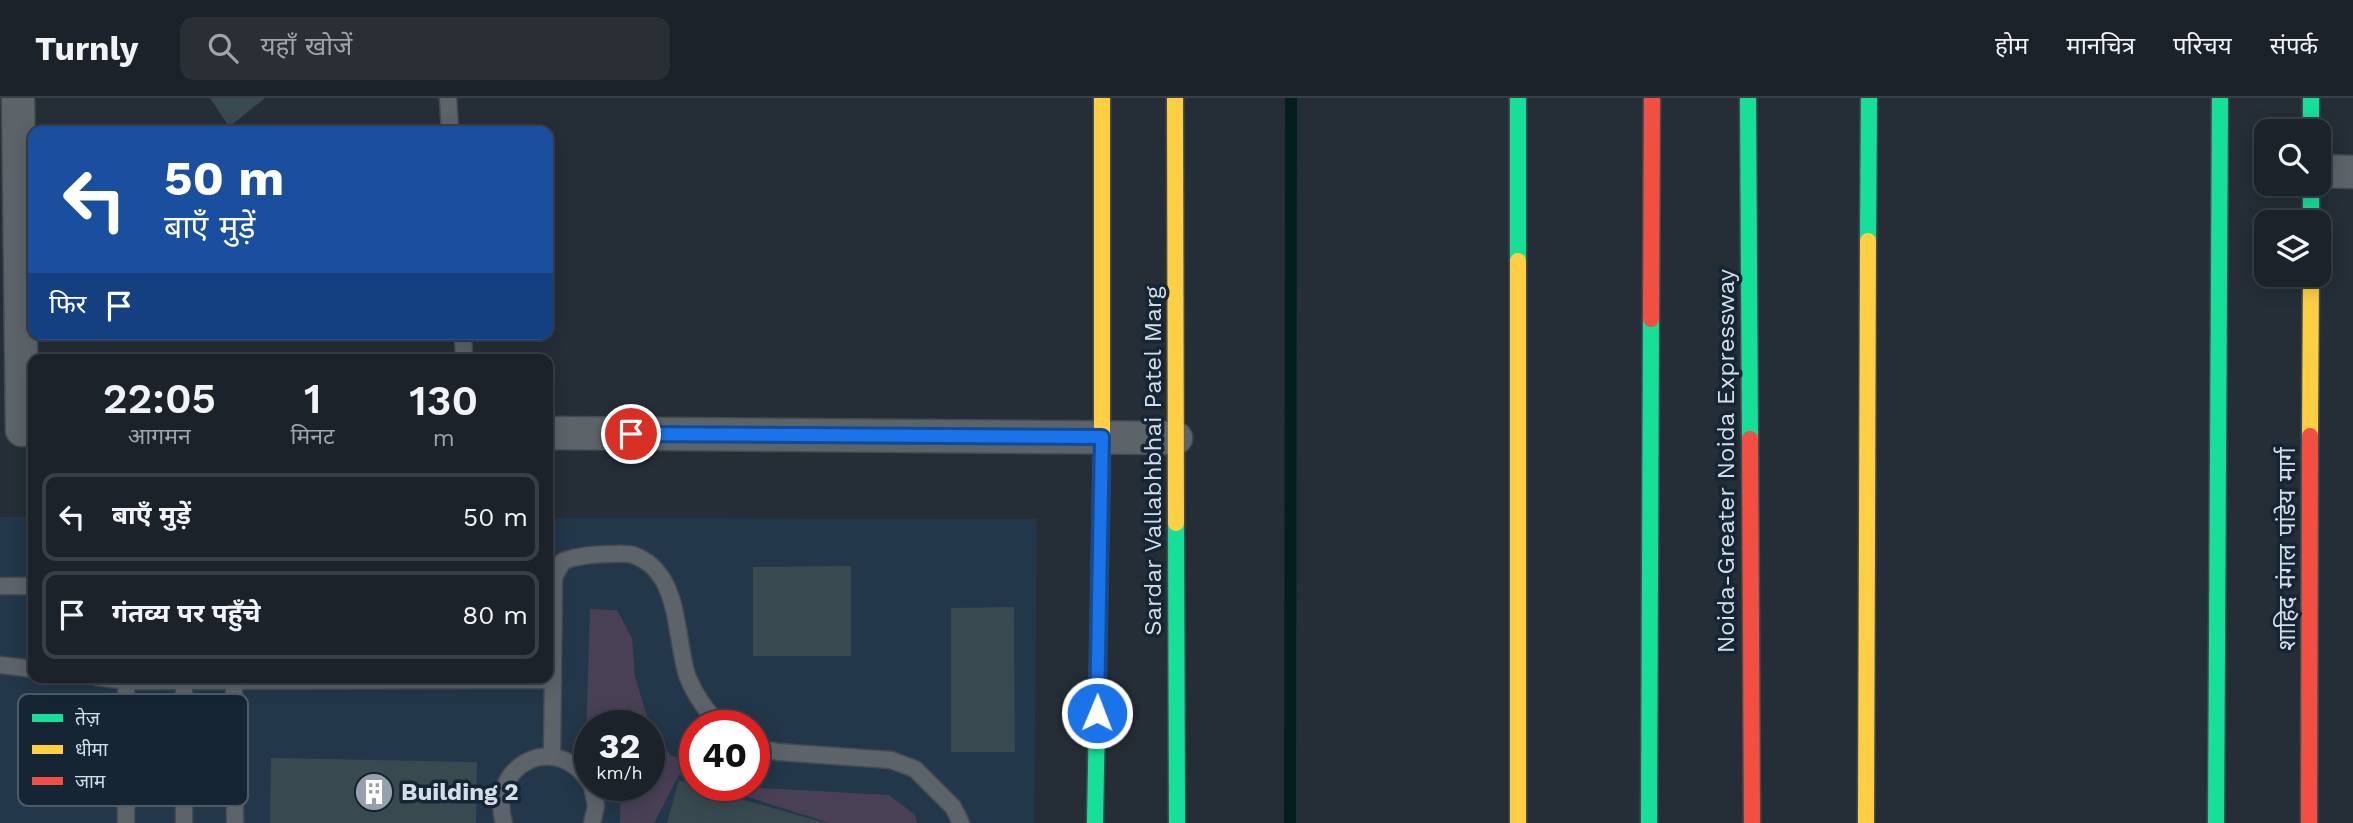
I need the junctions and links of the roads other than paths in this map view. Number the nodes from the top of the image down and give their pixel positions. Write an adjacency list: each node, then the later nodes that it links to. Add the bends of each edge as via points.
1 (18, 98): 16 (street)
2 (448, 98): 12 (lane)
3 (1102, 98): 18 (main road, Sardar Vallabhbhai Patel Marg)
4 (1175, 98): 19 (main road, Sardar Vallabhbhai Patel Marg)
5 (1518, 98): 36 (main road)
6 (1652, 98): 37 (main road)
7 (1748, 98): 38 (main road, Noida-Greater Noida Expressway)
8 (1869, 98): 39 (main road)
9 (2220, 98): 40 (main road)
10 (2312, 98): 11 (main road)
11 (2311, 119)
12 (450, 126)
13 (2331, 172): 14 (street)
14 (2353, 172)
15 (2311, 287): 41 (main road, शाहिद मंगल पांडेय मार्ग)
16 (18, 430)
17 (553, 433): 18 (street)
18 (1102, 437): 19 (street); 34 (main road, Sardar Vallabhbhai Patel Marg)
19 (1176, 438): 35 (main road, Sardar Vallabhbhai Patel Marg)
20 (0, 586): 21 (lane)
21 (28, 586)
22 (0, 664): 23 (lane)
23 (28, 668)
24 (553, 680): 26 (lane, via 554,577 563,561 582,554 631,554 651,564 664,581 689,680)
25 (553, 683): 28 (lane)
26 (707, 710)
27 (770, 750): 33 (lane, via 903,764 915,769 953,807)
28 (552, 756): 29 (lane); 31 (lane, via 515,769 504,785 500,803)
29 (574, 764)
30 (595, 801): 32 (lane)
31 (504, 823)
32 (592, 823)
33 (961, 823)
34 (1096, 823)
35 (1177, 823)
36 (1518, 823)
37 (1649, 823)
38 (1752, 823)
39 (1866, 823)
40 (2216, 823)
41 (2309, 823)

